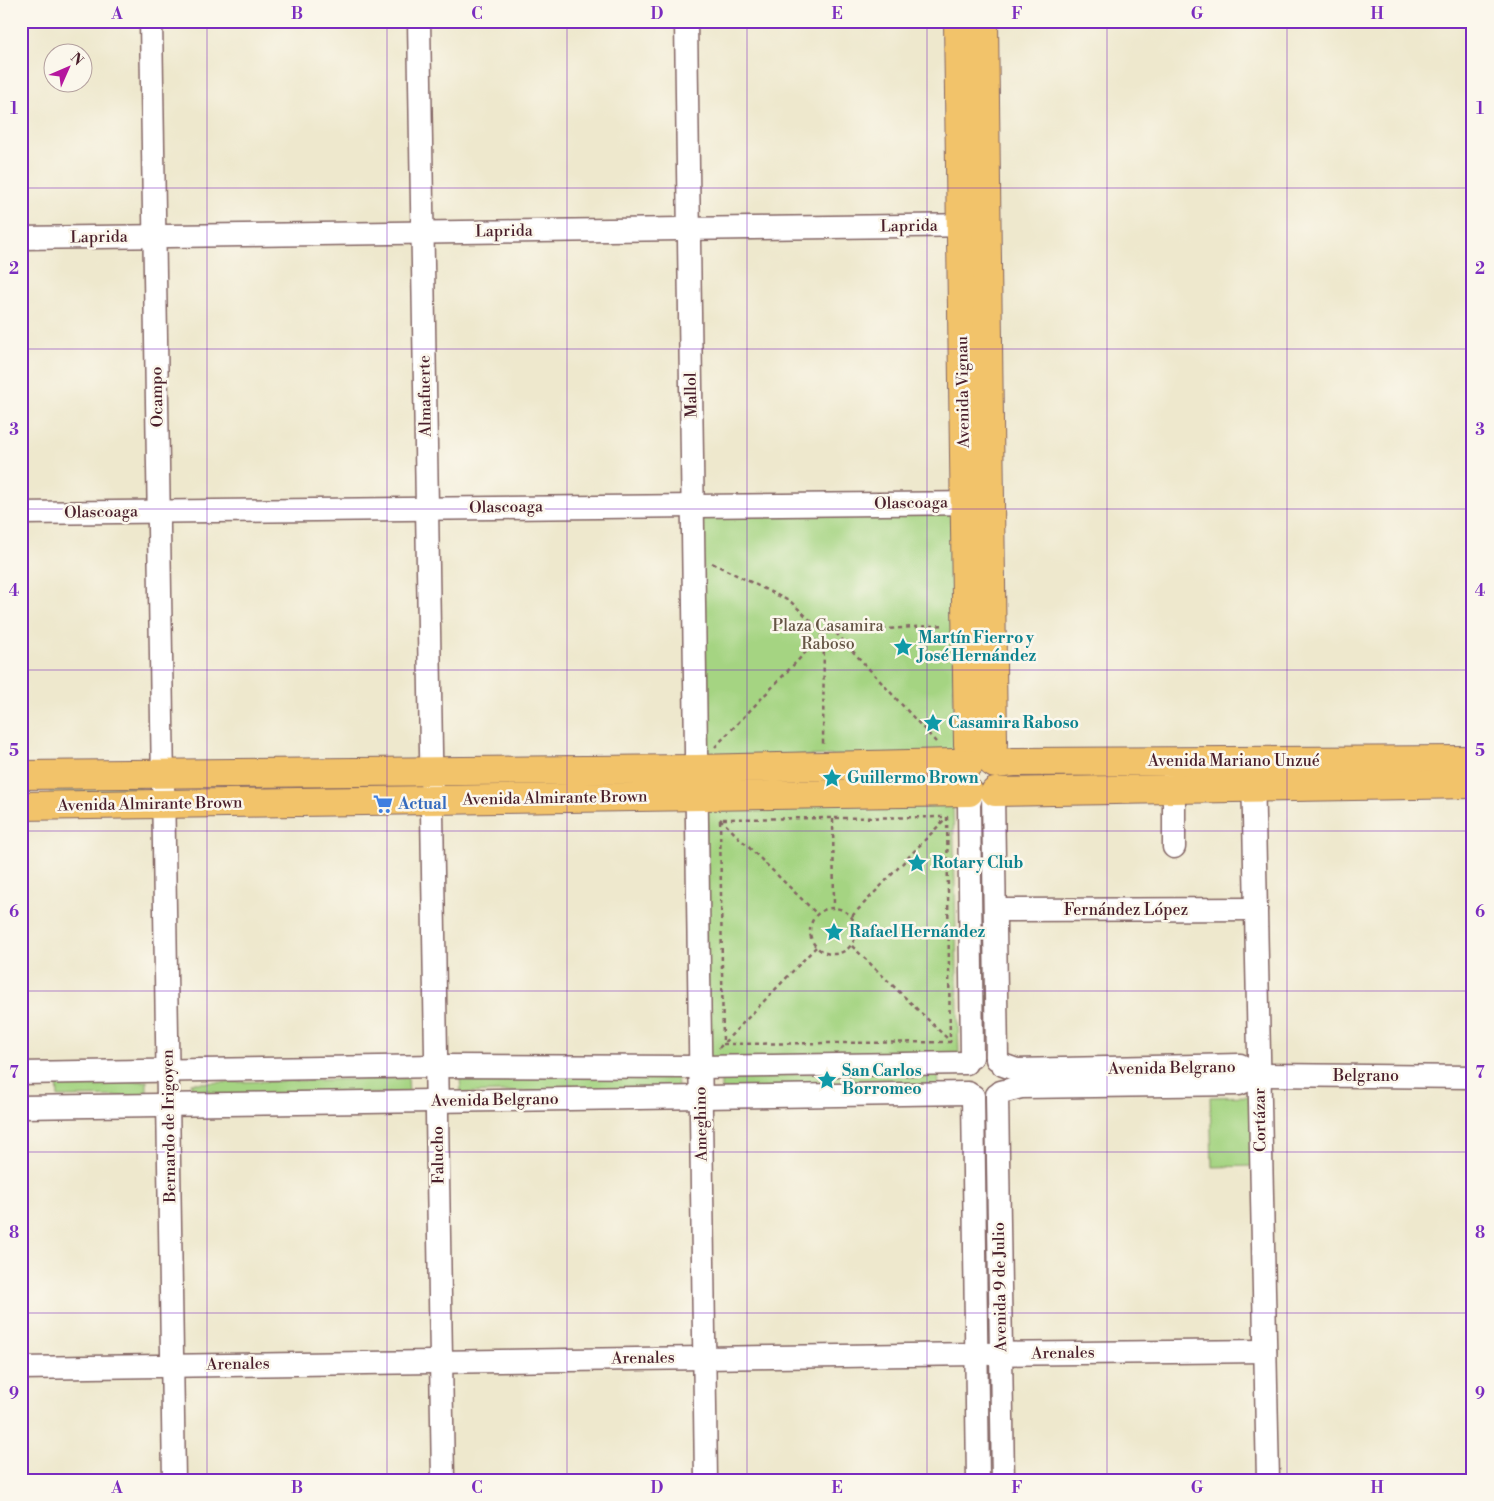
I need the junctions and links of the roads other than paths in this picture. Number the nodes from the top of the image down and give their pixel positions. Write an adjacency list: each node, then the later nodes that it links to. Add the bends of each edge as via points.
1 (151, 21): 9 (street, Ocampo)
2 (419, 21): 8 (street, Almafuerte)
3 (686, 21): 7 (street, Mallol)
4 (958, 21): 6 (main road, Avenida Vignau)
5 (984, 21): 6 (main road, Avenida Vignau)
6 (974, 225): 7 (street, Laprida); 11 (main road, Avenida Vignau)
7 (689, 229): 8 (street, Laprida); 12 (street, Mallol)
8 (423, 233): 9 (street, Laprida); 13 (street, Almafuerte)
9 (155, 236): 10 (street, Laprida); 14 (street, Ocampo)
10 (21, 238)
11 (977, 503): 12 (street, Olascoaga); 19 (main road, Avenida Vignau, via 966,624 968,744); 19 (main road, Avenida Vignau, via 993,742)
12 (692, 505): 13 (street, Olascoaga); 20 (street, Mallol)
13 (427, 508): 14 (street, Olascoaga); 21 (street, Almafuerte)
14 (159, 511): 15 (street, Olascoaga); 22 (street, Ocampo)
15 (21, 513)
16 (1253, 760): 17 (main road, Avenida Mariano Unzué); 18 (main road, Avenida Mariano Unzué); 25 (street, Cortázar)
17 (1473, 760)
18 (1174, 761): 19 (main road, Avenida Mariano Unzué); 26 (street)
19 (976, 763): 20 (main road, Avenida Almirante Brown); 27 (main road, via 963,775 965,787)
20 (696, 768): 21 (main road, Avenida Almirante Brown); 28 (street, Ameghino)
21 (431, 771): 22 (main road, Avenida Almirante Brown); 29 (street, Falucho)
22 (163, 773): 23 (main road, Avenida Almirante Brown); 30 (street, Bernardo de Irigoyen)
23 (21, 775)
24 (1473, 784): 25 (main road, Avenida Mariano Unzué)
25 (1253, 788): 26 (main road, Avenida Mariano Unzué); 33 (street, Cortázar)
26 (1174, 789): 27 (main road, Avenida Mariano Unzué); 32 (street)
27 (980, 793): 28 (main road, Avenida Almirante Brown); 34 (street); 35 (street, via 969,804)
28 (697, 796): 29 (main road, Avenida Almirante Brown); 38 (street, Ameghino)
29 (432, 800): 30 (main road, Avenida Almirante Brown); 37 (street, Falucho)
30 (164, 804): 31 (main road, Avenida Almirante Brown); 39 (street, Bernardo de Irigoyen)
31 (21, 806)
32 (1174, 847)
33 (1256, 909): 34 (street, Fernández López); 41 (street, Cortázar)
34 (995, 910): 36 (street)
35 (969, 1060): 36 (street, via 984,1054); 38 (street, Avenida Belgrano); 45 (street, via 961,1076)
36 (1000, 1062): 42 (street, Avenida Belgrano, via 1016,1070); 44 (street, via 1006,1083)
37 (436, 1066): 38 (street, Avenida Belgrano); 39 (street, Avenida Belgrano); 47 (street, Falucho)
38 (701, 1067): 46 (street, Ameghino)
39 (168, 1071): 40 (street, Avenida Belgrano); 48 (street, Bernardo de Irigoyen)
40 (21, 1073)
41 (1259, 1075): 42 (street, Avenida Belgrano, via 1239,1084); 43 (street, Belgrano); 50 (street, Cortázar)
42 (1125, 1077): 44 (street, Avenida Belgrano, via 1022,1087)
43 (1473, 1077)
44 (999, 1094): 45 (street, via 984,1100); 51 (street, Avenida 9 de Julio)
45 (971, 1095): 46 (street, Avenida Belgrano); 52 (street, Avenida 9 de Julio)
46 (701, 1097): 47 (street, Avenida Belgrano); 53 (street, Ameghino)
47 (437, 1101): 48 (street, Avenida Belgrano); 54 (street, Falucho)
48 (168, 1104): 49 (street, Avenida Belgrano); 55 (street, Bernardo de Irigoyen)
49 (21, 1106)
50 (1265, 1351): 51 (street, Arenales); 62 (street, Cortázar)
51 (1001, 1353): 52 (street, Arenales); 61 (street, Avenida 9 de Julio)
52 (976, 1354): 53 (street, Arenales); 60 (street, Avenida 9 de Julio)
53 (705, 1358): 54 (street, Arenales); 59 (street, Ameghino)
54 (441, 1362): 55 (street, Arenales); 58 (street, Falucho)
55 (172, 1365): 56 (street, Arenales); 57 (street, Bernardo de Irigoyen)
56 (21, 1368)
57 (174, 1480)
58 (443, 1480)
59 (706, 1480)
60 (978, 1480)
61 (1003, 1480)
62 (1268, 1480)

